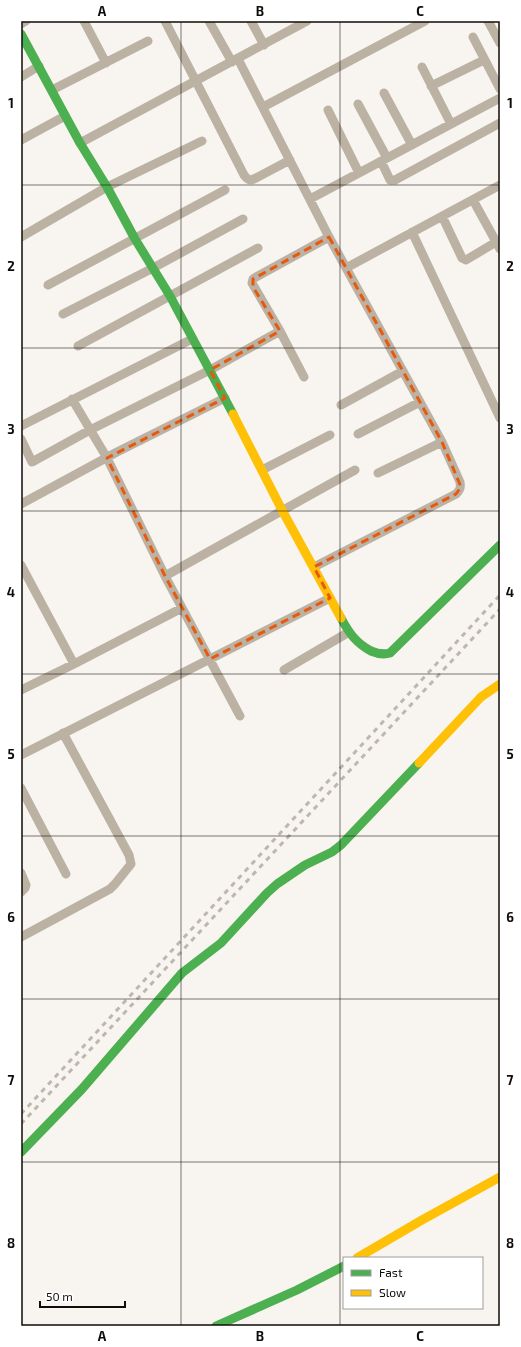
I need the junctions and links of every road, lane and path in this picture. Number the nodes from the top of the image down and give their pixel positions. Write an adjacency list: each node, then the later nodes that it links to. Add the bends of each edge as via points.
1 (26, 21): 9 (street)
2 (84, 21): 17 (street)
3 (165, 21): 21 (street)
4 (210, 21): 15 (street)
5 (251, 21): 14 (street)
6 (307, 21): 14 (street)
7 (425, 21): 28 (street)
8 (488, 21): 13 (street)
9 (21, 24)
10 (22, 36): 18 (street)
11 (472, 38): 16 (street)
12 (148, 41): 17 (street)
13 (500, 43)
14 (264, 44): 15 (street)
15 (235, 60): 21 (street); 28 (street)
16 (484, 60): 22 (street); 24 (street)
17 (106, 63): 23 (street)
18 (39, 66): 20 (street); 23 (street)
19 (422, 68): 22 (street)
20 (21, 77)
21 (196, 80): 35 (street); 37 (street, via 247,179 254,179)
22 (431, 86): 32 (street)
23 (52, 90): 30 (street)
24 (500, 90)
25 (384, 93): 36 (street)
26 (500, 98): 32 (street)
27 (358, 104): 38 (street)
28 (263, 107): 37 (street)
29 (328, 110): 39 (street)
30 (65, 116): 33 (street); 35 (street)
31 (500, 123): 38 (street, via 395,180 390,180)
32 (451, 124): 36 (street)
33 (21, 140)
34 (202, 141): 41 (street)
35 (80, 143): 41 (street)
36 (412, 145): 38 (street)
37 (290, 160): 43 (street)
38 (384, 160): 39 (street)
39 (359, 173): 43 (street)
40 (500, 185): 44 (street)
41 (107, 187): 48 (street); 50 (street)
42 (225, 190): 50 (street)
43 (310, 199): 49 (street)
44 (473, 200): 45 (street); 51 (street)
45 (442, 216): 47 (street); 51 (street, via 462,258 466,260)
46 (243, 219): 53 (street)
47 (412, 232): 54 (street); 68 (street)
48 (21, 237)
49 (329, 237): 54 (street); 58 (street, via 252,279 253,287)
50 (135, 239): 53 (street); 55 (street)
51 (498, 246)
52 (258, 248): 56 (street)
53 (153, 268): 56 (street); 57 (street)
54 (346, 268): 62 (street)
55 (48, 285)
56 (170, 296): 59 (street); 60 (street)
57 (63, 314)
58 (280, 331): 61 (street); 63 (street)
59 (192, 339): 61 (street); 65 (street)
60 (78, 346)
61 (210, 370): 64 (street); 70 (street)
62 (403, 371): 66 (street); 67 (street)
63 (304, 377)
64 (225, 398): 75 (street); 76 (street)
65 (72, 399): 69 (street); 70 (street)
66 (420, 402): 72 (street); 74 (street)
67 (340, 405)
68 (500, 418)
69 (21, 426)
70 (90, 430): 73 (street, via 32,462); 75 (street)
71 (330, 434): 76 (street)
72 (358, 434)
73 (21, 440)
74 (442, 442): 78 (street); 83 (street, via 460,482 459,491)
75 (107, 458): 79 (street); 84 (street)
76 (262, 470): 80 (street)
77 (355, 470): 80 (street)
78 (378, 473)
79 (21, 504)
80 (282, 510): 83 (street); 84 (street)
81 (500, 546): 89 (street, via 390,653 384,656 361,646)
82 (21, 565): 85 (street)
83 (314, 567): 87 (street)
84 (165, 576): 88 (street)
85 (30, 582): 86 (street); 91 (street)
86 (21, 587)
87 (330, 598): 89 (street); 90 (street)
88 (182, 608): 90 (street); 91 (street)
89 (349, 632): 92 (street)
90 (210, 659): 95 (street); 96 (street)
91 (74, 664): 94 (street)
92 (284, 670)
93 (500, 684): 103 (street, via 472,706 341,845 305,865 267,892 221,943 182,973 82,1089)
94 (21, 690)
95 (240, 716)
96 (63, 733): 97 (street); 102 (street, via 129,855 131,864 110,889)
97 (21, 755)
98 (21, 788): 100 (street)
99 (21, 873): 101 (street, via 26,885)
100 (66, 874)
101 (21, 892)
102 (21, 937)
103 (21, 1152)
104 (500, 1177): 105 (street)
105 (359, 1257)
106 (343, 1267): 107 (street)
107 (216, 1326)

